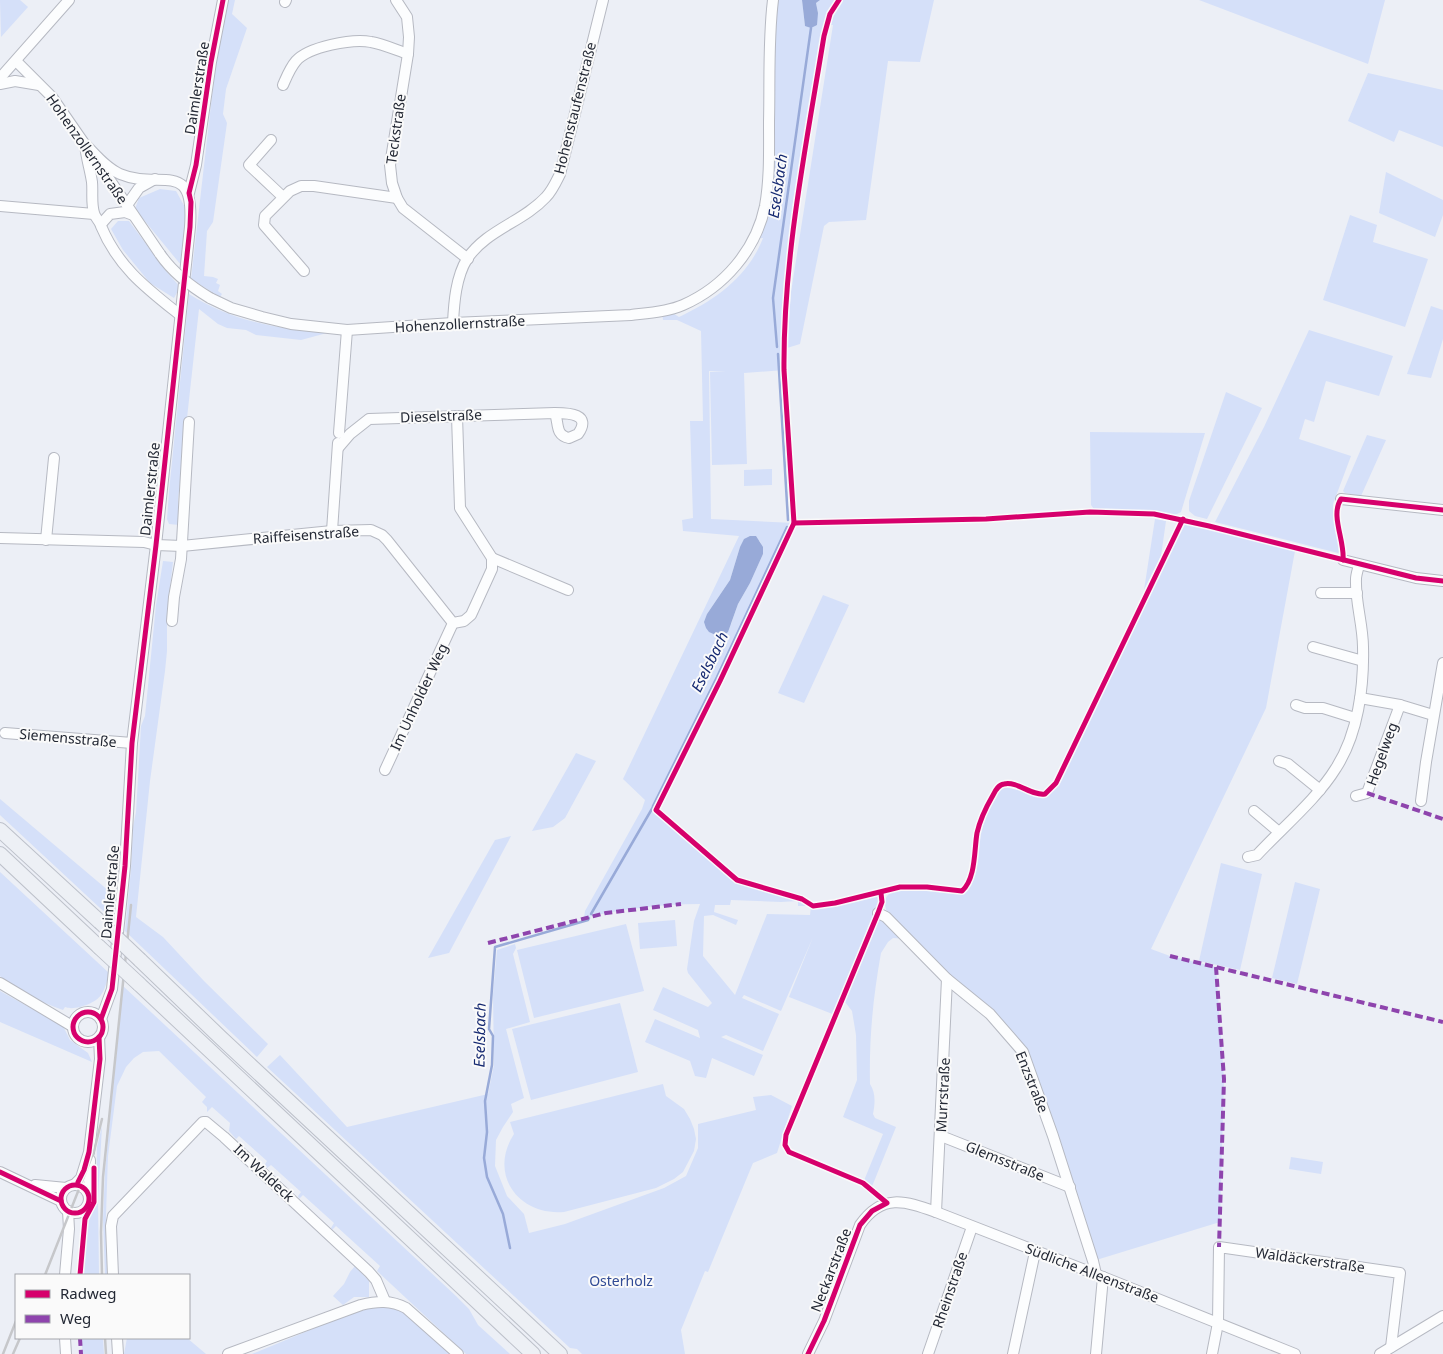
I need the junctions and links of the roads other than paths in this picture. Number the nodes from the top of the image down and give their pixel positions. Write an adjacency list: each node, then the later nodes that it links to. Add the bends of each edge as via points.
1 (69, 0): 7 (street)
2 (223, 0): 15 (street, Daimlerstraße)
3 (396, 0): 6 (street, Teckstraße, via 407,17)
4 (603, 0): 23 (street, Hohenstaufenstraße, via 565,159 552,190 529,212 496,232)
5 (773, 0): 26 (street, Hohenzollernstraße, via 765,206 753,239 729,274 682,306 658,312)
6 (408, 54): 11 (street, via 372,42 341,42 297,60); 17 (street, Teckstraße, via 390,158)
7 (16, 62): 8 (street); 10 (street, Hohenzollernstraße)
8 (0, 78)
9 (0, 84): 10 (street, via 15,81)
10 (40, 85): 13 (street, Hohenzollernstraße)
11 (283, 85)
12 (271, 140): 16 (street, via 249,165)
13 (85, 144): 14 (street, via 119,174); 18 (street, Hohenzollernstraße); 20 (street)
14 (156, 179): 15 (street, via 178,182); 18 (street, via 140,188)
15 (189, 193): 25 (street, Daimlerstraße, via 191,219)
16 (283, 197): 17 (street, via 301,186 314,186); 24 (street, via 265,216 264,225)
17 (397, 198): 23 (street, Teckstraße, via 403,208)
18 (127, 205): 21 (street, Hohenzollernstraße)
19 (0, 206): 20 (street)
20 (94, 214): 22 (street)
21 (133, 215): 22 (street, via 125,212 110,214); 27 (street, Hohenzollernstraße, bridge, via 172,268 210,298 231,308 291,324)
22 (101, 224): 25 (street, via 120,261 141,284)
23 (468, 259): 26 (street, Hohenstaufenstraße, via 458,283)
24 (304, 271)
25 (180, 314): 38 (street, Daimlerstraße)
26 (453, 323): 27 (street, Hohenzollernstraße)
27 (346, 330): 31 (street)
28 (555, 413): 29 (street, Dieselstraße)
29 (457, 416): 31 (street, Dieselstraße, via 369,419); 40 (street, via 460,508)
30 (189, 422): 39 (street)
31 (338, 440): 35 (street)
32 (54, 458): 37 (street)
33 (1341, 499): 34 (street)
34 (1443, 510)
35 (332, 531): 39 (street, Raiffeisenstraße); 48 (street, Raiffeisenstraße, via 371,530 382,535)
36 (0, 538): 37 (street, Raiffeisenstraße)
37 (46, 540): 38 (street, Raiffeisenstraße)
38 (156, 545): 39 (street, Raiffeisenstraße); 58 (street, Daimlerstraße)
39 (182, 546): 47 (street)
40 (492, 558): 44 (street); 48 (street, via 492,569 471,615)
41 (1343, 560): 42 (street)
42 (1360, 565): 43 (street); 46 (street, via 1356,578)
43 (1443, 581)
44 (568, 590)
45 (1321, 593): 46 (street)
46 (1357, 594): 50 (street)
47 (172, 621)
48 (453, 624): 60 (street, Im Unholder Weg)
49 (1313, 647): 50 (street)
50 (1363, 662): 52 (street)
51 (1443, 663): 55 (street)
52 (1360, 698): 54 (street, Hegelweg); 56 (street)
53 (1296, 705): 56 (street, via 1322,708)
54 (1400, 705): 55 (street, Hegelweg); 62 (street, Hegelweg, via 1367,793)
55 (1433, 715): 63 (street)
56 (1355, 718): 61 (street, via 1345,750)
57 (5, 733): 58 (street, Siemensstraße)
58 (132, 744): 72 (street, Daimlerstraße, via 125,866)
59 (1279, 761): 61 (street, via 1288,764)
60 (385, 770)
61 (1320, 790): 66 (street)
62 (1356, 796)
63 (1421, 801)
64 (1254, 812): 66 (street)
65 (0, 830): 110 (highway, bridge)
66 (1279, 832): 68 (street, via 1257,855)
67 (0, 854): 109 (highway, bridge)
68 (1248, 857)
69 (878, 913): 70 (street, Enzstraße, via 886,917)
70 (947, 979): 81 (street, Murrstraße); 86 (street, Enzstraße, via 990,1014 1023,1052)
71 (0, 983): 73 (street)
72 (113, 984): 74 (street, Daimlerstraße); 76 (street, Daimlerstraße)
73 (42, 1007): 75 (street); 77 (street)
74 (90, 1012): 75 (street); 76 (street)
75 (77, 1016): 77 (street)
76 (101, 1019): 78 (street, via 103,1030)
77 (72, 1026): 79 (street, via 78,1040)
78 (99, 1037): 79 (street); 80 (street)
79 (88, 1042): 80 (street)
80 (99, 1065): 82 (street)
81 (941, 1136): 86 (street, Glemsstraße); 92 (street, Murrstraße)
82 (89, 1152): 85 (street, via 81,1178); 87 (street)
83 (0, 1172): 84 (street)
84 (27, 1184): 85 (street); 88 (street)
85 (70, 1186): 87 (street, via 82,1186); 88 (street, via 61,1196)
86 (1070, 1187): 98 (street, Enzstraße)
87 (89, 1196): 91 (street, via 88,1204)
88 (61, 1201): 90 (street)
89 (887, 1203): 92 (street, Südliche Alleenstraße, via 904,1202); 111 (street, Neckarstraße, via 872,1211 860,1225 824,1321)
90 (68, 1211): 91 (street); 95 (street)
91 (79, 1212): 96 (street, via 75,1225)
92 (936, 1212): 93 (street, Südliche Alleenstraße)
93 (972, 1227): 94 (street, Südliche Alleenstraße); 112 (street, Rheinstraße)
94 (1035, 1252): 98 (street, Südliche Alleenstraße); 113 (street)
95 (65, 1274)
96 (72, 1274)
97 (113, 1274): 99 (street, Im Waldeck, via 113,1216 206,1122 370,1272)
98 (1100, 1275): 101 (street, Südliche Alleenstraße); 114 (street, Enzstraße)
99 (385, 1301): 107 (street, via 361,1305); 108 (street, via 406,1308)
100 (1443, 1316): 104 (street)
101 (1218, 1323): 104 (street, Waldäckerstraße, via 1219,1246 1400,1273); 115 (street); 116 (street, Südliche Alleenstraße)
102 (65, 1339): 105 (street)
103 (117, 1339): 106 (street)
104 (1391, 1347): 117 (street)
105 (66, 1354)
106 (118, 1354)
107 (228, 1354)
108 (458, 1354)
109 (534, 1354)
110 (560, 1354)
111 (808, 1354)
112 (928, 1354)
113 (1013, 1354)
114 (1096, 1354)
115 (1212, 1354)
116 (1295, 1354)
117 (1380, 1354)

